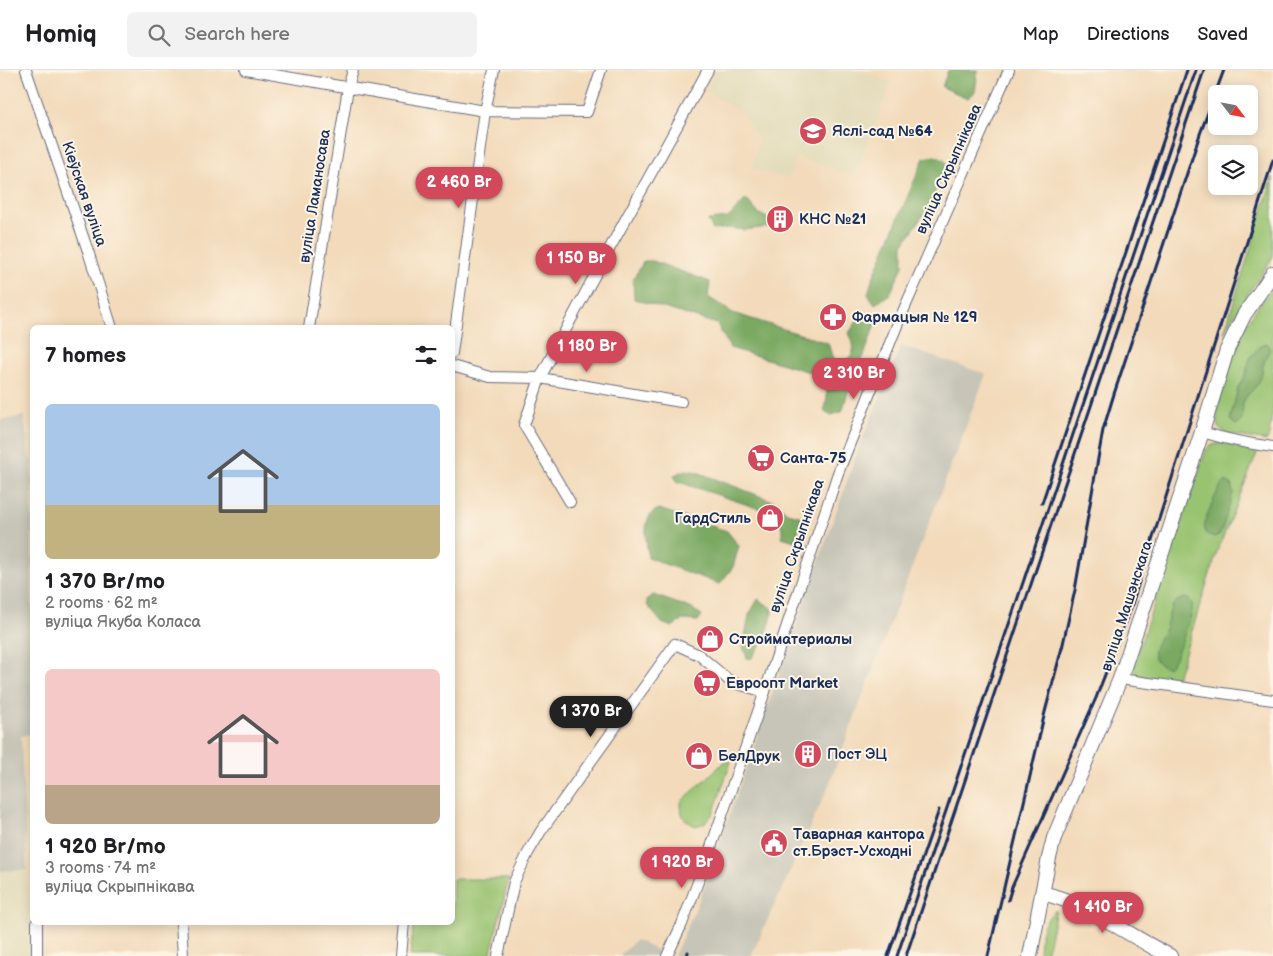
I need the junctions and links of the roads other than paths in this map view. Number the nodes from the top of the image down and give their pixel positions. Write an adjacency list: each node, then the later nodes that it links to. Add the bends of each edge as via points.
1 (26, 70): 11 (street, Кіеўская вуліца)
2 (246, 70): 8 (street)
3 (352, 70): 8 (street, вуліца Ламаносава)
4 (494, 70): 9 (street)
5 (600, 70): 9 (street, via 587,112)
6 (708, 70): 15 (street)
7 (1009, 70): 21 (street, вуліца Скрыпнікава, via 898,323 838,473)
8 (348, 88): 9 (street); 12 (street, вуліца Ламаносава)
9 (485, 111): 13 (street)
10 (1273, 273): 17 (main road, вуліца Машэнскага, via 1232,337)
11 (111, 325)
12 (309, 325)
13 (455, 330)
14 (455, 367): 15 (street, via 490,377)
15 (540, 378): 16 (street); 19 (street, via 524,425)
16 (682, 402)
17 (1202, 432): 18 (street); 20 (main road, вуліца Машэнскага)
18 (1273, 448)
19 (570, 502)
20 (1120, 679): 22 (street); 23 (main road, вуліца Машэнскага, via 1061,821)
21 (764, 692): 30 (street, via 730,682 699,655 675,644 528,853 514,882); 31 (street, вуліца Скрыпнікава, via 710,850)
22 (1273, 700)
23 (1042, 893): 32 (main road, вуліца Машэнскага); 33 (main road, via 1076,904)
24 (37, 925): 27 (street)
25 (181, 925): 28 (street)
26 (404, 925): 29 (street)
27 (37, 956)
28 (183, 956)
29 (401, 956)
30 (498, 956)
31 (667, 956)
32 (1030, 956)
33 (1170, 956)

